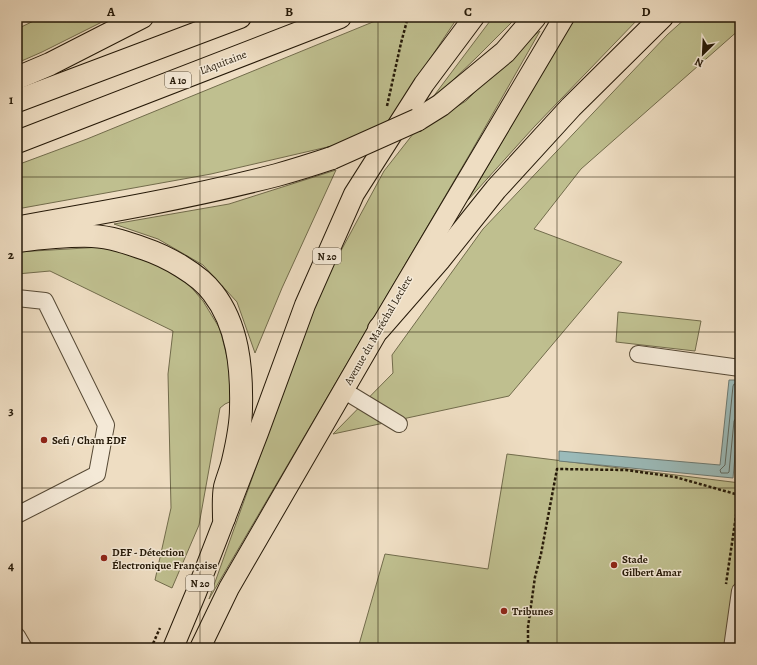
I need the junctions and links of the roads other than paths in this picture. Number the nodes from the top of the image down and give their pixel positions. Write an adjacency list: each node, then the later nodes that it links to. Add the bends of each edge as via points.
1 (142, 17): 8 (highway)
2 (240, 17): 9 (highway)
3 (340, 17): 10 (highway, L'Aquitaine / A 10)
4 (474, 17): 20 (main road, N 20, via 424,84 354,194 305,305)
5 (535, 17): 11 (highway, bridge, via 505,52 441,105 417,120 332,158 230,187)
6 (564, 17): 14 (main road, Avenue du Maréchal Leclerc / N 20)
7 (662, 17): 14 (highway, via 571,107 506,177)
8 (17, 78)
9 (17, 101)
10 (17, 142)
11 (17, 228)
12 (17, 241): 20 (highway, via 92,236 112,239 155,252 178,264 213,292 228,320 237,345 241,378 240,428 224,489)
13 (17, 298): 19 (lane, via 45,301 106,425 97,474)
14 (379, 329): 17 (main road, Avenue du Maréchal Leclerc / N 20)
15 (638, 354): 16 (lane)
16 (740, 368)
17 (343, 390): 18 (lane); 25 (main road, Avenue du Maréchal Leclerc / N 20, via 228,588)
18 (399, 424)
19 (17, 515)
20 (224, 518): 24 (main road, N 20)
21 (733, 589): 26 (lane)
22 (17, 636): 23 (lane)
23 (24, 648)
24 (173, 648)
25 (200, 648)
26 (732, 648)

